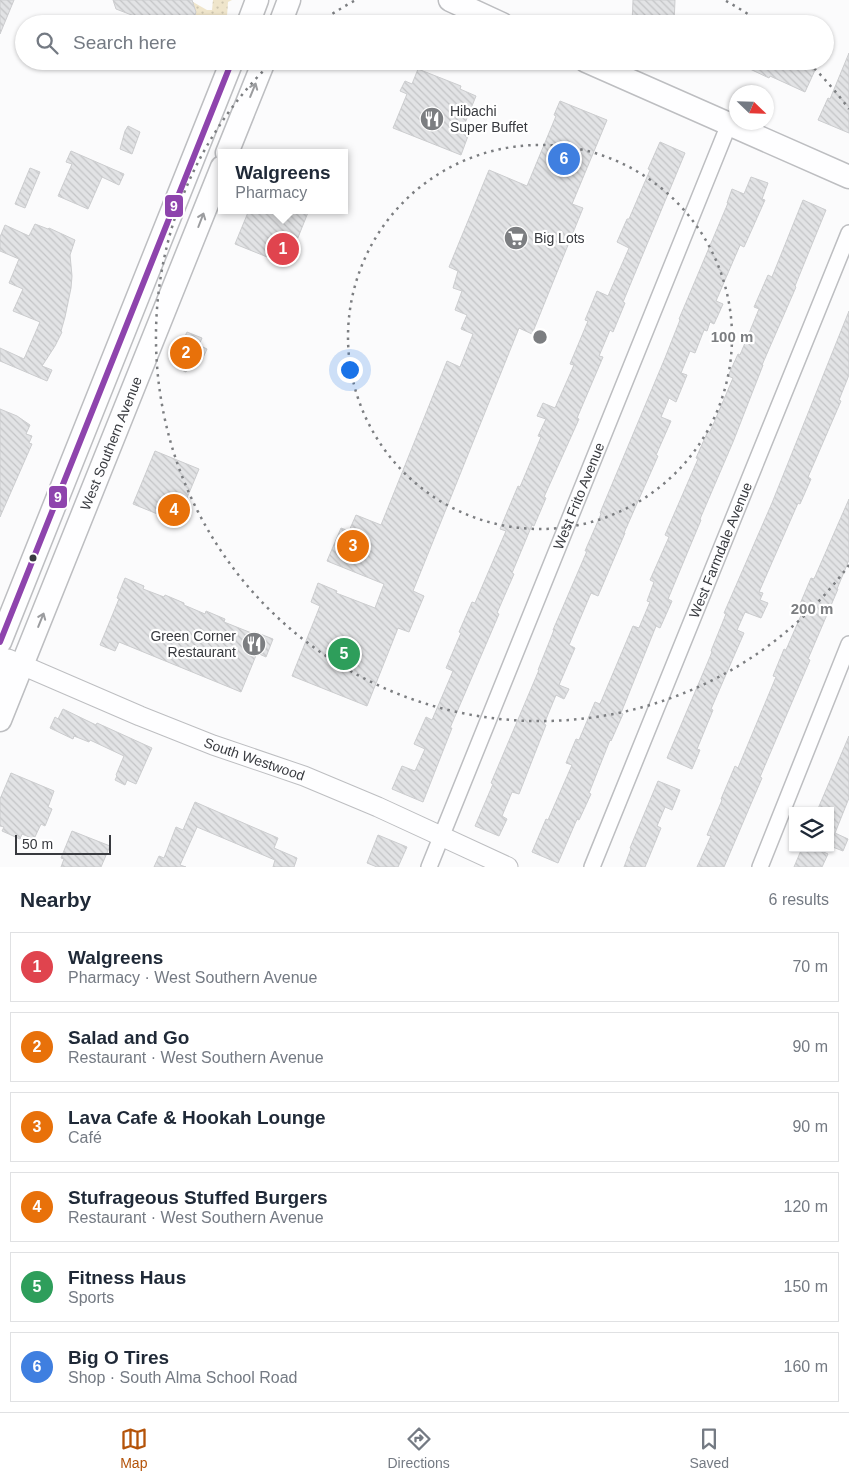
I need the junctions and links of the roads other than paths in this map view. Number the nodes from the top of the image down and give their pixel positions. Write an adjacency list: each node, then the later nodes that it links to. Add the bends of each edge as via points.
1 (257, 0): 4 (main road)
2 (289, 0): 5 (main road)
3 (450, 0): 6 (main road)
4 (251, 15)
5 (283, 15)
6 (482, 15)
7 (228, 70): 13 (main road)
8 (260, 70): 12 (main road, one-way to 8)
9 (606, 70): 10 (main road)
10 (729, 124): 28 (street, West Frito Avenue)
11 (743, 130): 15 (main road)
12 (230, 149)
13 (194, 154): 17 (main road); 18 (main road, via 188,211 164,274 164,290)
14 (218, 177): 18 (main road, West Southern Avenue, one-way to 14)
15 (849, 177)
16 (849, 233): 31 (street, West Farmdale Avenue)
17 (138, 297): 19 (main road, via 146,316 123,380); 20 (main road)
18 (170, 298): 19 (main road, West Southern Avenue)
19 (113, 442): 25 (main road, West Southern Avenue, one-way to 19)
20 (54, 507): 21 (main road); 25 (main road, via 55,531 48,559 15,640 14,647)
21 (0, 642)
22 (849, 644): 32 (street)
23 (0, 656): 25 (street, South Westwood)
24 (0, 662): 26 (main road, via 3,674)
25 (22, 665): 27 (main road, West Southern Avenue); 28 (street, South Westwood, via 213,745 304,776)
26 (0, 683)
27 (0, 720)
28 (441, 837): 29 (street, West Frito Avenue); 30 (street, South Westwood)
29 (429, 867)
30 (508, 867)
31 (592, 867)
32 (760, 867)

